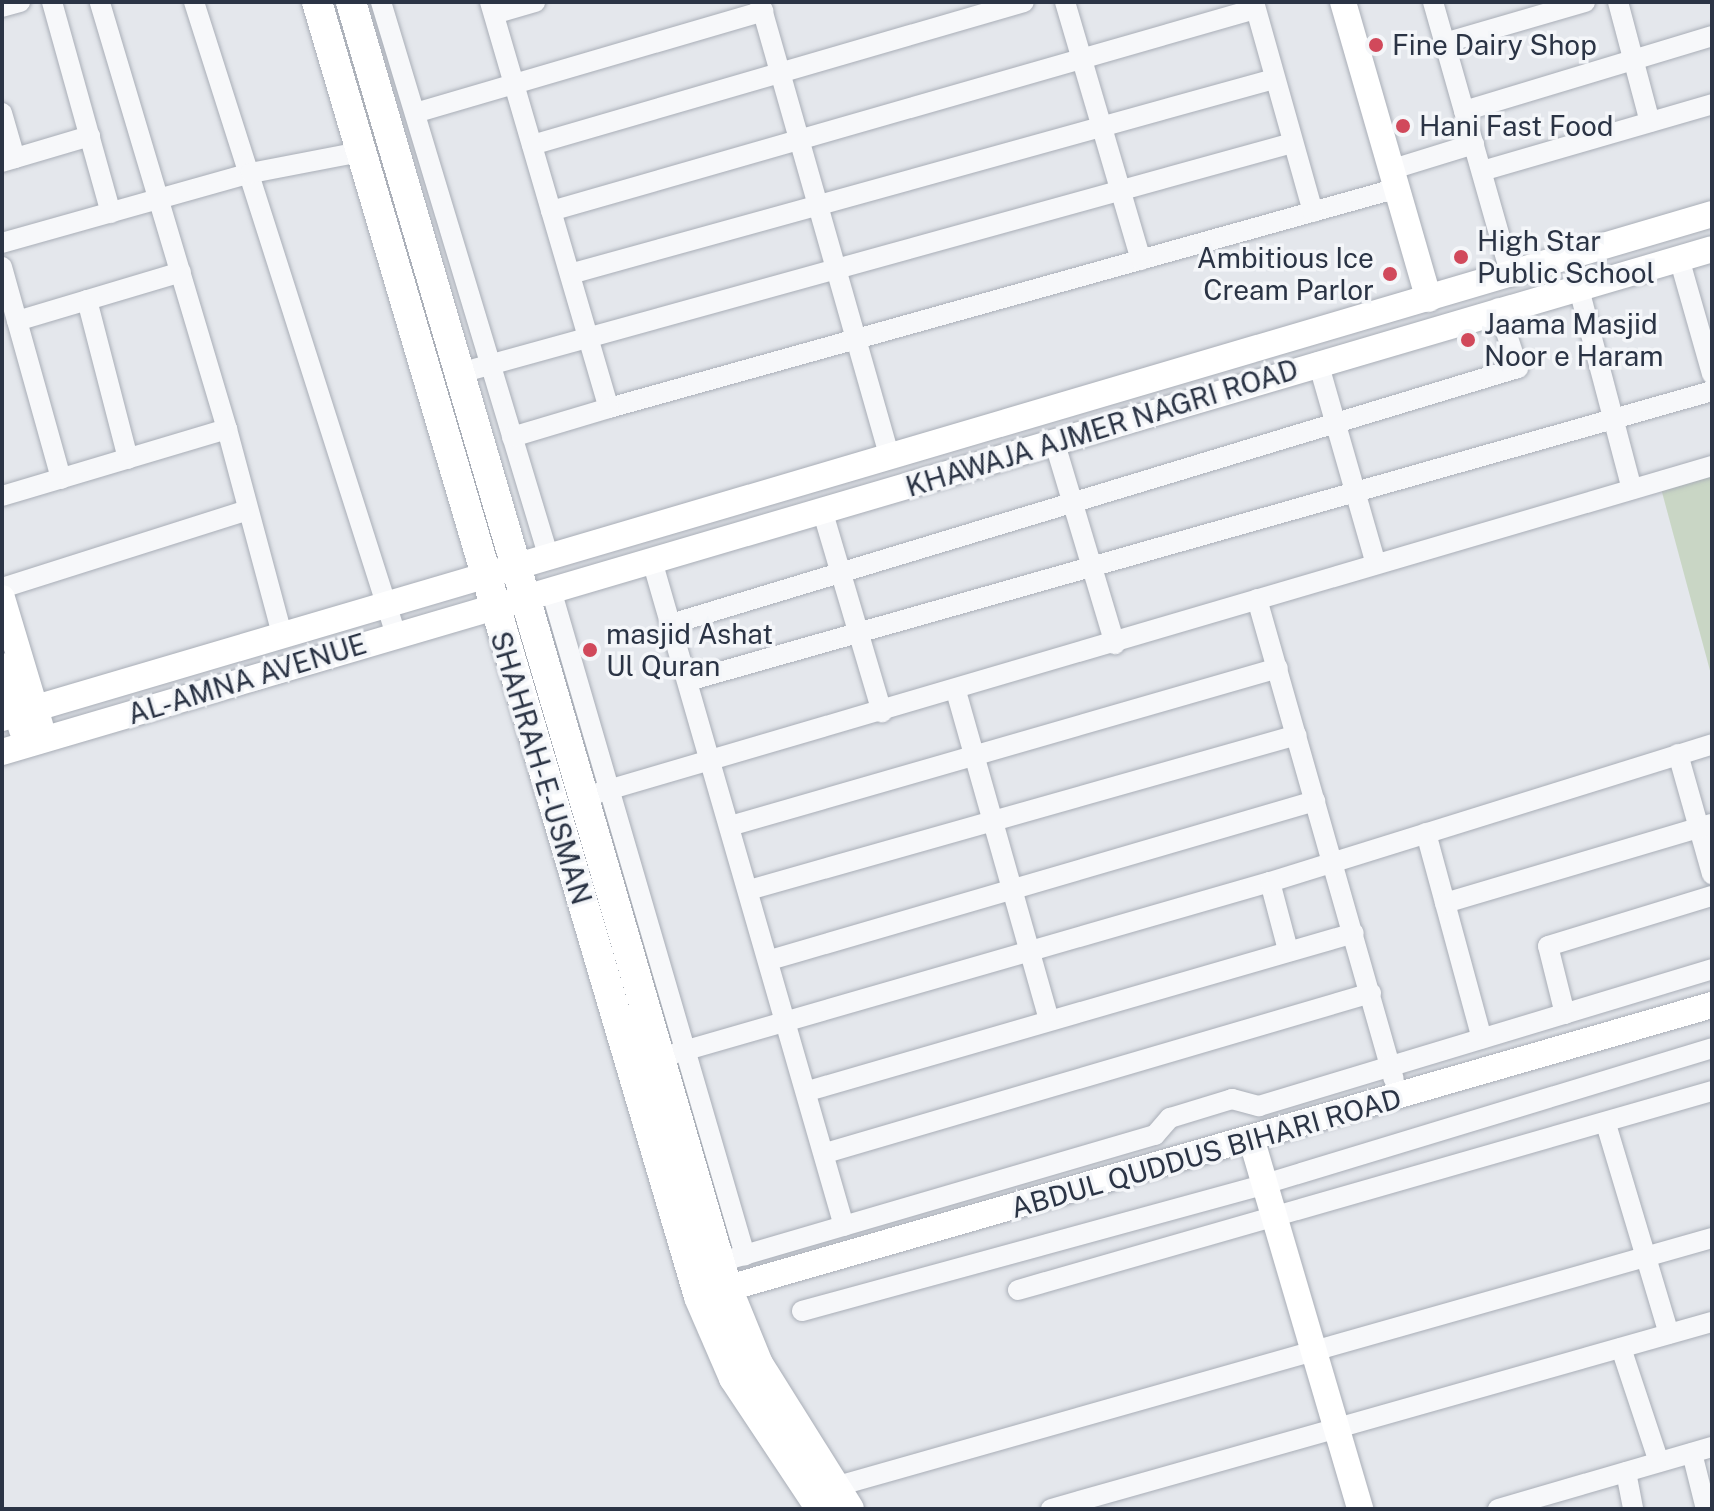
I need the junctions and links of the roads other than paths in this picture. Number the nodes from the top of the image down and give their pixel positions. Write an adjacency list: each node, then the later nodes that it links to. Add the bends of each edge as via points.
1 (20, 2): 17 (street)
2 (52, 2): 33 (street)
3 (100, 2): 44 (street)
4 (194, 2): 41 (street)
5 (317, 2): 38 (main road, SHAHRAH-E-USMAN)
6 (351, 2): 72 (main road, SHAHRAH-E-USMAN)
7 (381, 2): 30 (street)
8 (535, 2): 19 (street)
9 (1024, 2): 18 (street)
10 (1065, 2): 23 (street)
11 (1343, 2): 42 (main road)
12 (1433, 2): 21 (street)
13 (1585, 2): 21 (street)
14 (1618, 2): 22 (street)
15 (762, 6): 24 (street); 26 (street)
16 (1254, 6): 23 (street); 25 (street)
17 (2, 7)
18 (985, 7): 24 (street)
19 (492, 8): 26 (street)
20 (1712, 36): 22 (street)
21 (1444, 43): 28 (street)
22 (1634, 60): 28 (street); 31 (street)
23 (1083, 61): 32 (street); 34 (street)
24 (781, 75): 34 (street); 37 (street)
25 (1274, 79): 32 (street); 35 (street)
26 (514, 83): 30 (street); 37 (street)
27 (1712, 104): 31 (street)
28 (1464, 111): 36 (street)
29 (2, 113): 39 (street)
30 (415, 113): 70 (street)
31 (1650, 122): 40 (street)
32 (1099, 128): 43 (street); 45 (street)
33 (90, 136): 39 (street); 48 (street)
34 (799, 138): 45 (street); 46 (street)
35 (1292, 143): 43 (street); 47 (street)
36 (1474, 144): 40 (street); 42 (street)
37 (532, 145): 46 (street)
38 (360, 152): 41 (street); 100 (main road, SHAHRAH-E-USMAN)
39 (9, 160)
40 (1482, 171): 58 (street)
41 (251, 173): 44 (street); 105 (street)
42 (1396, 178): 47 (street); 62 (main road)
43 (1119, 191): 54 (street); 56 (street)
44 (159, 199): 48 (street); 57 (street)
45 (818, 206): 56 (street); 59 (street)
46 (551, 211): 59 (street)
47 (1313, 212): 54 (street)
48 (111, 213): 50 (street)
49 (1712, 214): 51 (main road, KHAWAJA AJMER NAGRI ROAD)
50 (2, 243)
51 (1605, 245): 58 (main road, KHAWAJA AJMER NAGRI ROAD); 60 (main road)
52 (1712, 249): 53 (main road, KHAWAJA AJMER NAGRI ROAD)
53 (1679, 258): 60 (main road, KHAWAJA AJMER NAGRI ROAD); 65 (street)
54 (1141, 260): 68 (street)
55 (2, 267): 66 (street)
56 (836, 270): 67 (street); 68 (street)
57 (181, 272): 63 (street); 79 (street)
58 (1510, 273): 62 (main road, KHAWAJA AJMER NAGRI ROAD)
59 (570, 274): 67 (street)
60 (1615, 278): 61 (main road, KHAWAJA AJMER NAGRI ROAD)
61 (1579, 289): 64 (main road, KHAWAJA AJMER NAGRI ROAD); 77 (street)
62 (1429, 299): 71 (main road, KHAWAJA AJMER NAGRI ROAD)
63 (87, 300): 66 (street); 83 (street)
64 (1498, 308): 69 (main road, KHAWAJA AJMER NAGRI ROAD); 78 (street, via 1518,368)
65 (1704, 318): 73 (street)
66 (17, 321): 85 (street)
67 (588, 337): 70 (street); 76 (street)
68 (855, 340): 76 (street); 82 (street)
69 (1318, 362): 75 (main road, KHAWAJA AJMER NAGRI ROAD); 78 (street)
70 (491, 365): 72 (street); 80 (street)
71 (1190, 369): 75 (main road); 82 (main road, KHAWAJA AJMER NAGRI ROAD)
72 (460, 373): 98 (main road, SHAHRAH-E-USMAN)
73 (1712, 374)
74 (1712, 391): 77 (street)
75 (1200, 398): 81 (main road, KHAWAJA AJMER NAGRI ROAD)
76 (609, 408): 80 (street)
77 (1610, 419): 86 (street); 87 (street)
78 (1336, 422): 86 (street); 90 (street)
79 (227, 429): 83 (street); 91 (street)
80 (512, 437): 94 (street)
81 (1055, 444): 90 (street); 92 (main road, KHAWAJA AJMER NAGRI ROAD)
82 (889, 455): 88 (main road, KHAWAJA AJMER NAGRI ROAD)
83 (128, 459): 85 (street)
84 (1712, 466): 87 (street)
85 (61, 479): 89 (street)
86 (1354, 488): 96 (street); 97 (street)
87 (1632, 489): 96 (street)
88 (770, 492): 93 (main road); 94 (main road, KHAWAJA AJMER NAGRI ROAD)
89 (2, 496)
90 (1073, 502): 97 (street); 99 (street)
91 (245, 511): 101 (street); 109 (street)
92 (823, 513): 93 (main road, KHAWAJA AJMER NAGRI ROAD); 99 (street)
93 (781, 526): 95 (main road, KHAWAJA AJMER NAGRI ROAD)
94 (549, 558): 98 (main road, KHAWAJA AJMER NAGRI ROAD)
95 (653, 564): 102 (main road, KHAWAJA AJMER NAGRI ROAD); 107 (street)
96 (1376, 564): 104 (street)
97 (1091, 565): 108 (street); 111 (street)
98 (519, 568): 100 (main road, KHAWAJA AJMER NAGRI ROAD); 102 (main road, SHAHRAH-E-USMAN)
99 (840, 569): 107 (street); 108 (street)
100 (485, 578): 105 (main road, KHAWAJA AJMER NAGRI ROAD); 106 (main road, SHAHRAH-E-USMAN)
101 (2, 588)
102 (540, 596): 106 (main road, KHAWAJA AJMER NAGRI ROAD); 124 (main road, SHAHRAH-E-USMAN)
103 (2, 598): 117 (main road)
104 (1257, 599): 111 (street); 113 (street)
105 (387, 604): 109 (main road, KHAWAJA AJMER NAGRI ROAD); 110 (street)
106 (492, 609): 110 (main road, AL-AMNA AVENUE); 162 (main road, SHAHRAH-E-USMAN)
107 (671, 624): 114 (street)
108 (858, 632): 114 (street); 116 (street)
109 (282, 634): 117 (main road, KHAWAJA AJMER NAGRI ROAD)
110 (396, 635): 120 (main road, AL-AMNA AVENUE)
111 (1115, 644): 115 (street)
112 (2, 666): 117 (main road)
113 (1278, 668): 118 (street); 122 (street)
114 (688, 681): 123 (street)
115 (956, 691): 116 (street); 122 (street)
116 (882, 712): 123 (street)
117 (18, 713): 120 (main road)
118 (1297, 735): 125 (street); 126 (street)
119 (1712, 744): 121 (street)
120 (25, 745)
121 (1678, 754): 128 (street); 129 (street)
122 (971, 758): 126 (street); 127 (street)
123 (709, 760): 124 (street); 127 (street)
124 (597, 792): 149 (main road, SHAHRAH-E-USMAN)
125 (1315, 801): 130 (street); 133 (street)
126 (991, 824): 133 (street); 134 (street)
127 (730, 826): 134 (street)
128 (1706, 826): 131 (street); 136 (street)
129 (1426, 833): 130 (street); 136 (street)
130 (1333, 862): 132 (street); 137 (street)
131 (1712, 874)
132 (1270, 882): 138 (street); 139 (street)
133 (1010, 889): 138 (street); 140 (street)
134 (749, 890): 140 (street)
135 (1712, 896): 144 (street, via 1548,946)
136 (1445, 903): 147 (street)
137 (1354, 933): 139 (street); 142 (street)
138 (1029, 950): 145 (street); 146 (street)
139 (1288, 950): 145 (street)
140 (770, 960): 146 (street)
141 (1712, 969): 144 (street)
142 (1371, 993): 150 (street); 156 (street)
143 (1712, 1005): 153 (main road, ABDUL QUDDUS BIHARI ROAD)
144 (1565, 1014): 147 (street)
145 (1049, 1019): 151 (street)
146 (788, 1023): 149 (street); 151 (street)
147 (1482, 1039): 150 (street)
148 (1712, 1048): 157 (street)
149 (673, 1055): 162 (main road, SHAHRAH-E-USMAN)
150 (1391, 1069): 153 (street); 159 (street, via 1259,1106 1232,1099 1170,1118 1155,1135)
151 (808, 1091): 156 (street)
152 (1712, 1091): 154 (street)
153 (1399, 1096): 155 (main road, ABDUL QUDDUS BIHARI ROAD)
154 (1606, 1124): 158 (street); 161 (street)
155 (1252, 1141): 157 (main road); 162 (main road, ABDUL QUDDUS BIHARI ROAD)
156 (826, 1153): 159 (street)
157 (1265, 1184): 158 (main road); 164 (street)
158 (1275, 1222): 163 (street); 168 (main road)
159 (844, 1226): 162 (street)
160 (1712, 1238): 161 (street)
161 (1645, 1258): 166 (street); 168 (street)
162 (717, 1274): 174 (main road, SHAHRAH-E-USMAN, via 758,1364)
163 (1018, 1290)
164 (802, 1311)
165 (1712, 1322): 166 (street)
166 (1669, 1334): 167 (street)
167 (1621, 1348): 169 (street); 172 (street)
168 (1312, 1354): 169 (main road); 174 (street)
169 (1337, 1431): 176 (street); 177 (main road)
170 (1712, 1447): 171 (street)
171 (1692, 1453): 172 (street); 180 (street)
172 (1659, 1462): 173 (street)
173 (1626, 1472): 175 (street); 179 (street)
174 (835, 1502)
175 (1534, 1504): 178 (street)
176 (1051, 1509)
177 (1360, 1509)
178 (1498, 1509)
179 (1633, 1509)
180 (1706, 1509)

